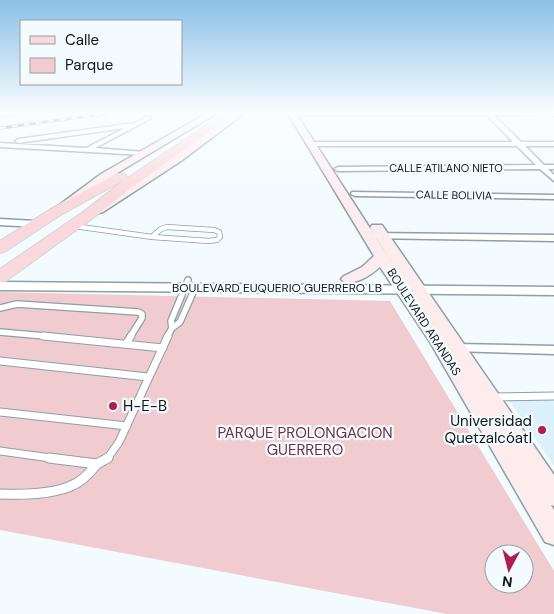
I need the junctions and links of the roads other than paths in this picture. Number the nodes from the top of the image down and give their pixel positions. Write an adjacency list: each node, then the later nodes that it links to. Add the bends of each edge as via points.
1 (29, 141): 12 (street)
2 (105, 141): 13 (street)
3 (165, 141): 14 (main road)
4 (181, 141): 19 (main road)
5 (186, 141): 19 (main road)
6 (202, 141): 23 (main road)
7 (316, 141): 9 (main road, BOULEVARD ARANDAS)
8 (515, 141): 10 (street)
9 (318, 144): 10 (street); 17 (main road, BOULEVARD ARANDAS); 27 (main road, BOULEVARD ARANDAS)
10 (518, 144): 11 (street); 15 (street)
11 (554, 144)
12 (0, 145): 13 (street)
13 (87, 150): 14 (street)
14 (143, 153): 22 (main road)
15 (542, 167): 16 (street, CALLE ATILANO NIETO); 17 (street, CALLE ATILANO NIETO); 18 (street)
16 (554, 167)
17 (338, 168): 20 (main road, BOULEVARD ARANDAS)
18 (554, 179)
19 (119, 183): 22 (main road); 23 (main road)
20 (354, 194): 21 (street, CALLE BOLIVIA); 27 (main road, BOULEVARD ARANDAS)
21 (554, 197)
22 (54, 213): 25 (main road)
23 (88, 215): 26 (main road)
24 (0, 222): 25 (street)
25 (36, 224): 30 (main road)
26 (72, 226): 28 (lane); 32 (main road)
27 (376, 236): 29 (street); 31 (main road, BOULEVARD ARANDAS); 35 (main road, BOULEVARD ARANDAS)
28 (152, 238): 28 (lane, via 209,241 220,237 214,230 167,226)
29 (554, 238)
30 (0, 248)
31 (382, 256): 33 (main road, via 369,269); 35 (main road, BOULEVARD ARANDAS)
32 (0, 278): 36 (street, BOULEVARD EUQUERIO GUERRERO LB)
33 (349, 279): 35 (street, BOULEVARD EUQUERIO GUERRERO LB); 36 (street, BOULEVARD EUQUERIO GUERRERO LB)
34 (554, 282): 35 (street, BOULEVARD EUQUERIO GUERRERO LB)
35 (407, 284): 36 (street, BOULEVARD EUQUERIO GUERRERO LB); 38 (street, BOULEVARD EUQUERIO GUERRERO LB); 44 (main road, BOULEVARD ARANDAS); 56 (main road, BOULEVARD ARANDAS)
36 (189, 285): 37 (street, BOULEVARD EUQUERIO GUERRERO LB); 40 (lane, via 170,322); 40 (lane, via 180,322)
37 (0, 286)
38 (554, 291)
39 (0, 308): 42 (lane, via 16,304 138,312 142,318)
40 (172, 328): 43 (lane)
41 (0, 332): 42 (lane)
42 (126, 344): 43 (lane)
43 (163, 348): 47 (lane)
44 (456, 348): 45 (street); 49 (main road, BOULEVARD ARANDAS)
45 (554, 350)
46 (0, 361): 47 (lane)
47 (148, 377): 51 (lane)
48 (554, 396): 49 (lane)
49 (491, 398): 55 (main road, BOULEVARD ARANDAS)
50 (0, 412): 51 (lane)
51 (127, 426): 53 (lane, via 107,459)
52 (0, 452): 53 (lane)
53 (97, 464): 54 (lane, via 79,482 52,490)
54 (0, 494)
55 (554, 495)
56 (554, 533)

